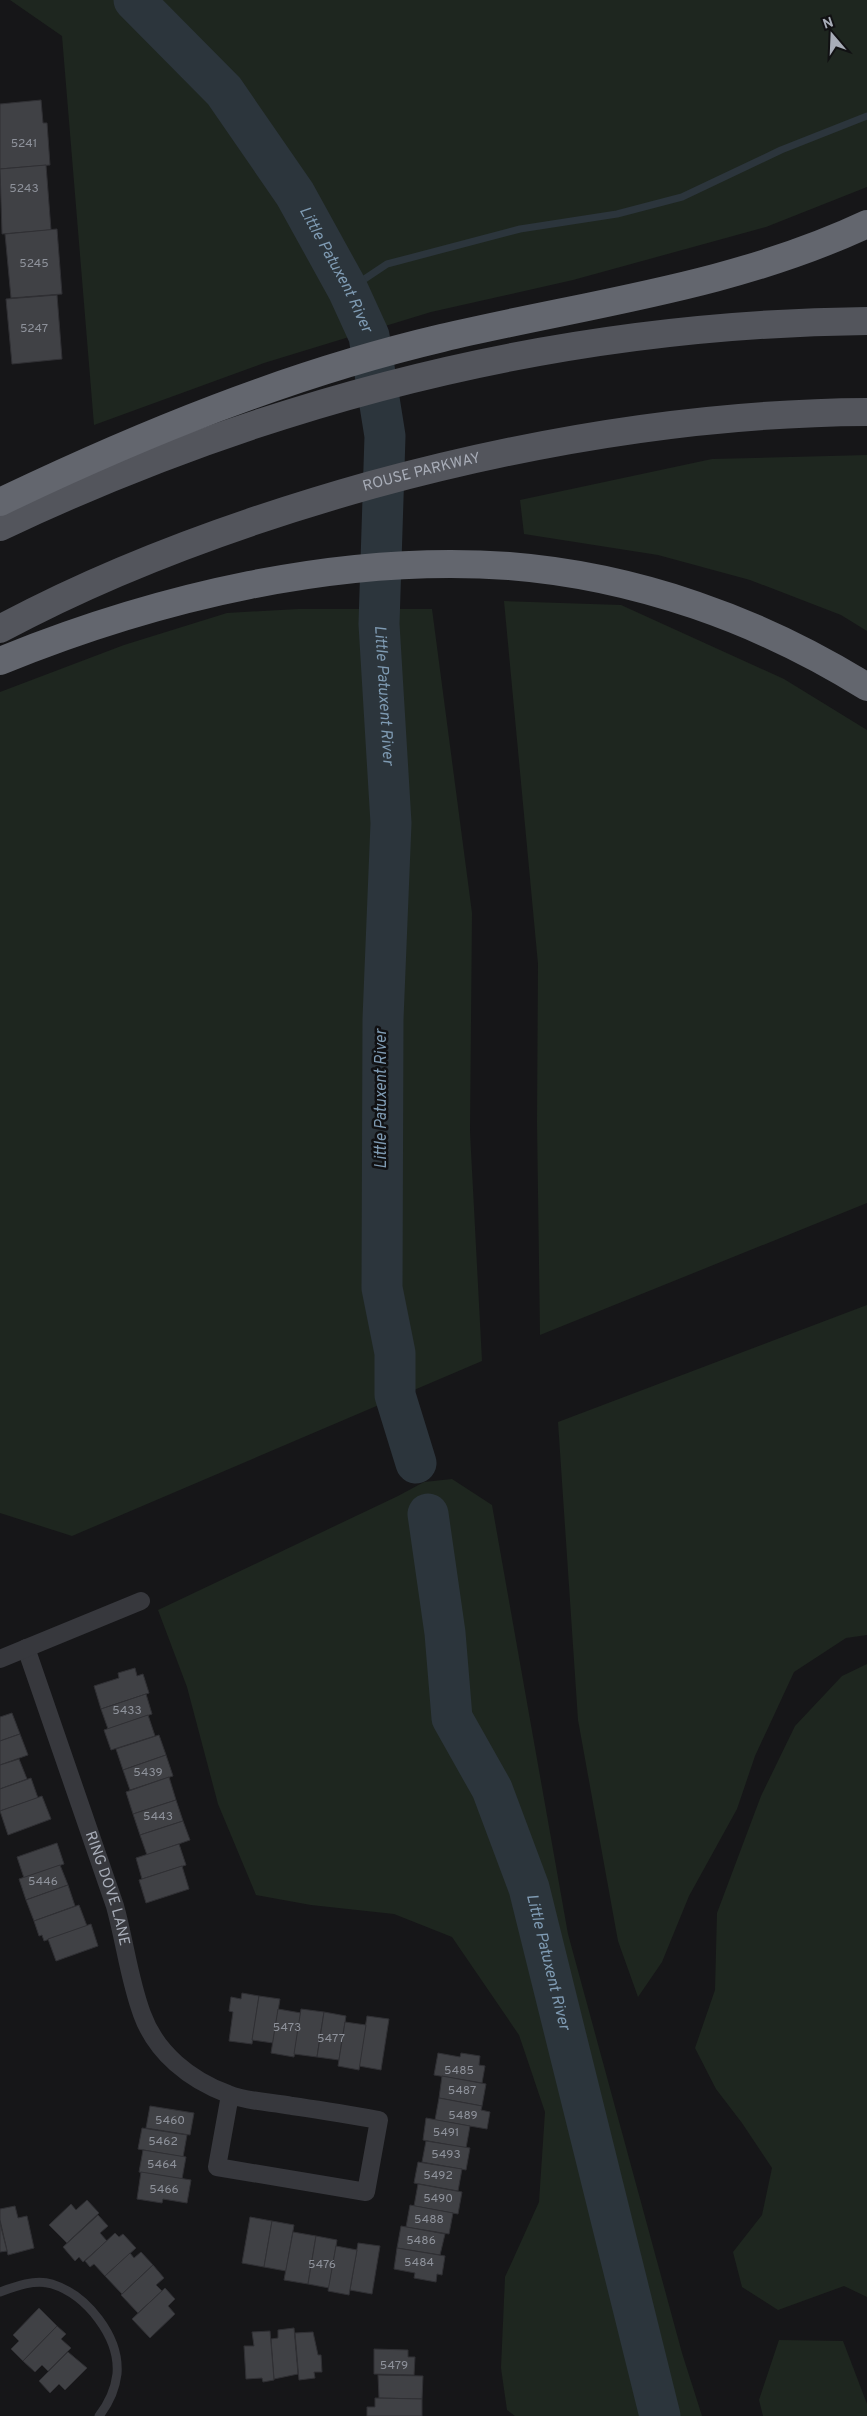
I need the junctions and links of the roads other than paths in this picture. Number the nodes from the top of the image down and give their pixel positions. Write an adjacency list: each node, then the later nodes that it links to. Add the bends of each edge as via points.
1 (867, 224): 4 (highway, via 791,255 725,275 605,305 443,338 297,379 185,420)
2 (867, 321): 5 (main road, via 724,328 618,340 449,368 304,408 176,451 98,481)
3 (867, 412): 6 (main road, ROUSE PARKWAY, via 730,418 630,430 451,464 314,501 225,530 135,565)
4 (0, 502)
5 (0, 527)
6 (0, 629)
7 (0, 661): 8 (highway, via 59,637 153,608 246,586 384,567 509,566 565,573 646,590 698,606 763,631 826,661)
8 (867, 687)
9 (141, 1602): 10 (street)
10 (26, 1648): 11 (street); 12 (street, RING DOVE LANE, via 116,1906 142,2015 166,2055 183,2071)
11 (0, 1659)
12 (230, 2095): 12 (street, RING DOVE LANE, via 379,2120 366,2192 217,2167)
13 (0, 2292): 14 (lane, via 30,2284 51,2284 74,2293 100,2321 110,2337 117,2373 111,2399)
14 (100, 2416)

